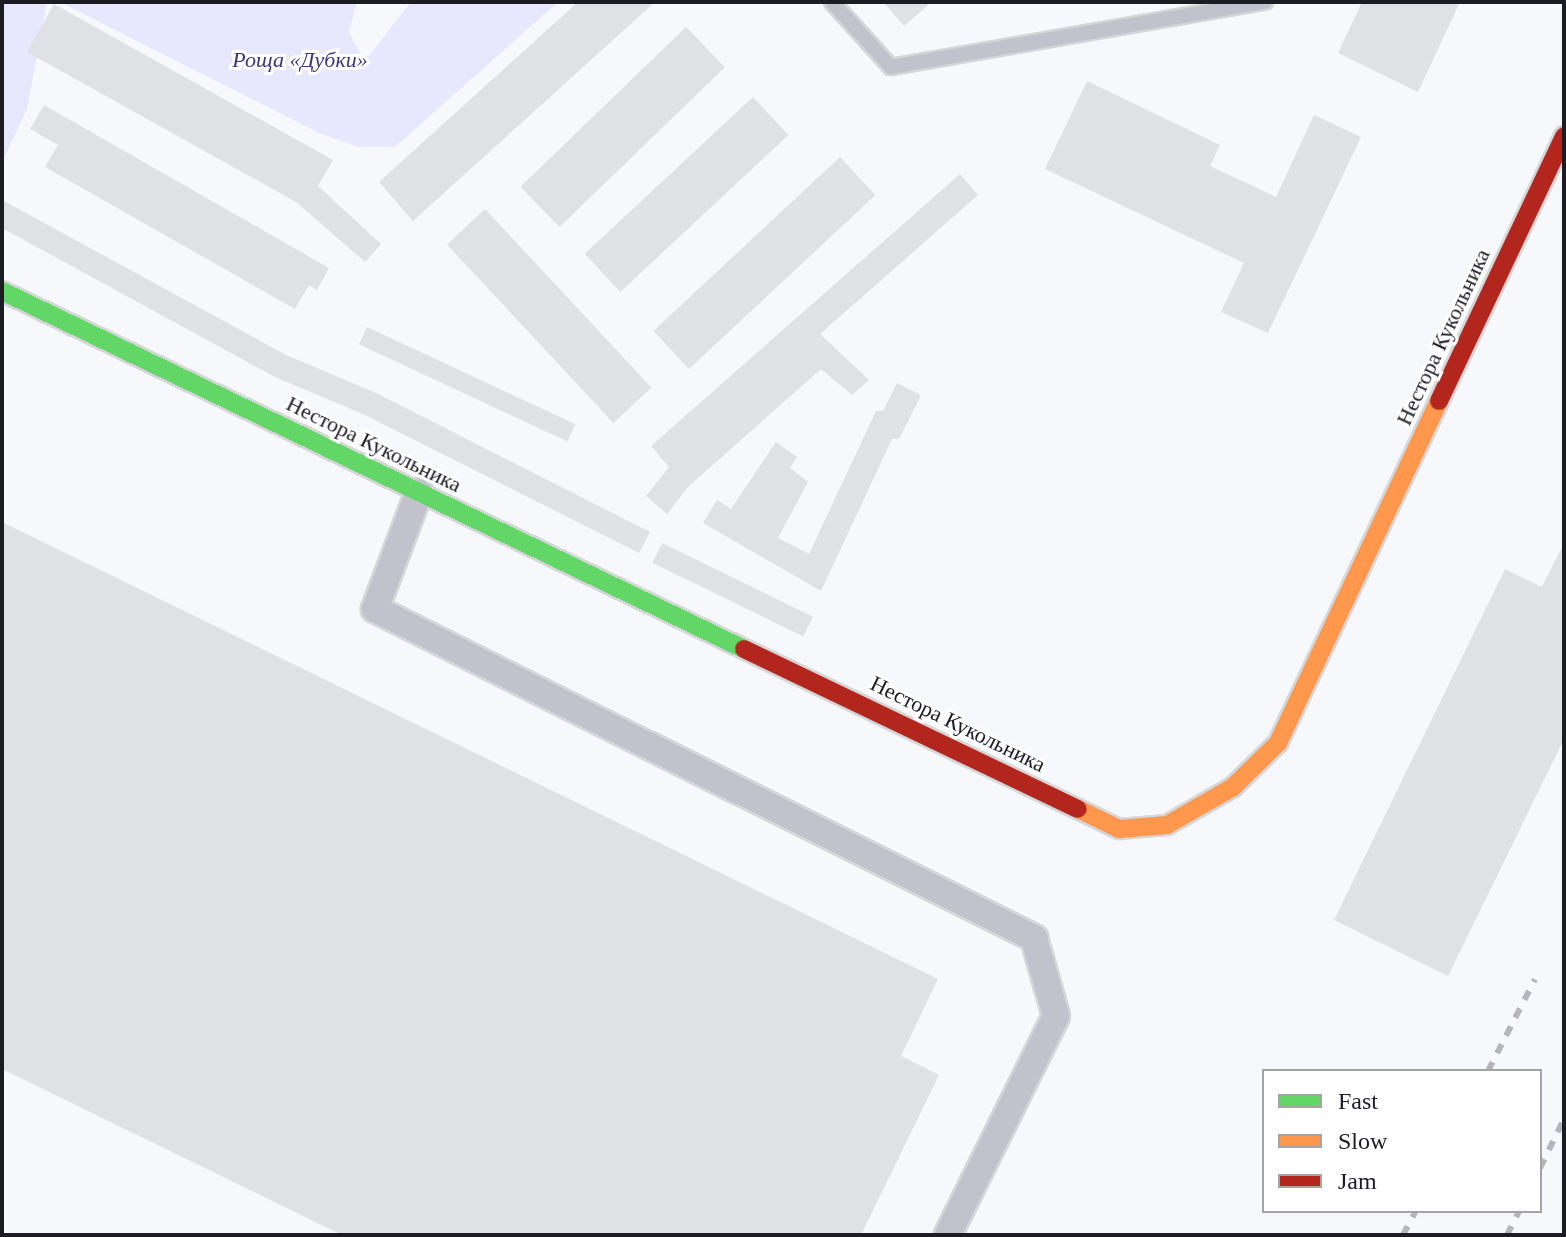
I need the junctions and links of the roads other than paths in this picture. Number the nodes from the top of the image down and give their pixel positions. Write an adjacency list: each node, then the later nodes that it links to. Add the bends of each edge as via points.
1 (832, 2): 2 (lane, via 891,67)
2 (1265, 2)
3 (1564, 136): 5 (street, Нестора Кукольника, via 1278,743 1233,787 1167,825 1119,829)
4 (2, 291): 5 (street, Нестора Кукольника)
5 (419, 492): 6 (street, via 375,609 1034,938 1056,1016)
6 (948, 1235)

